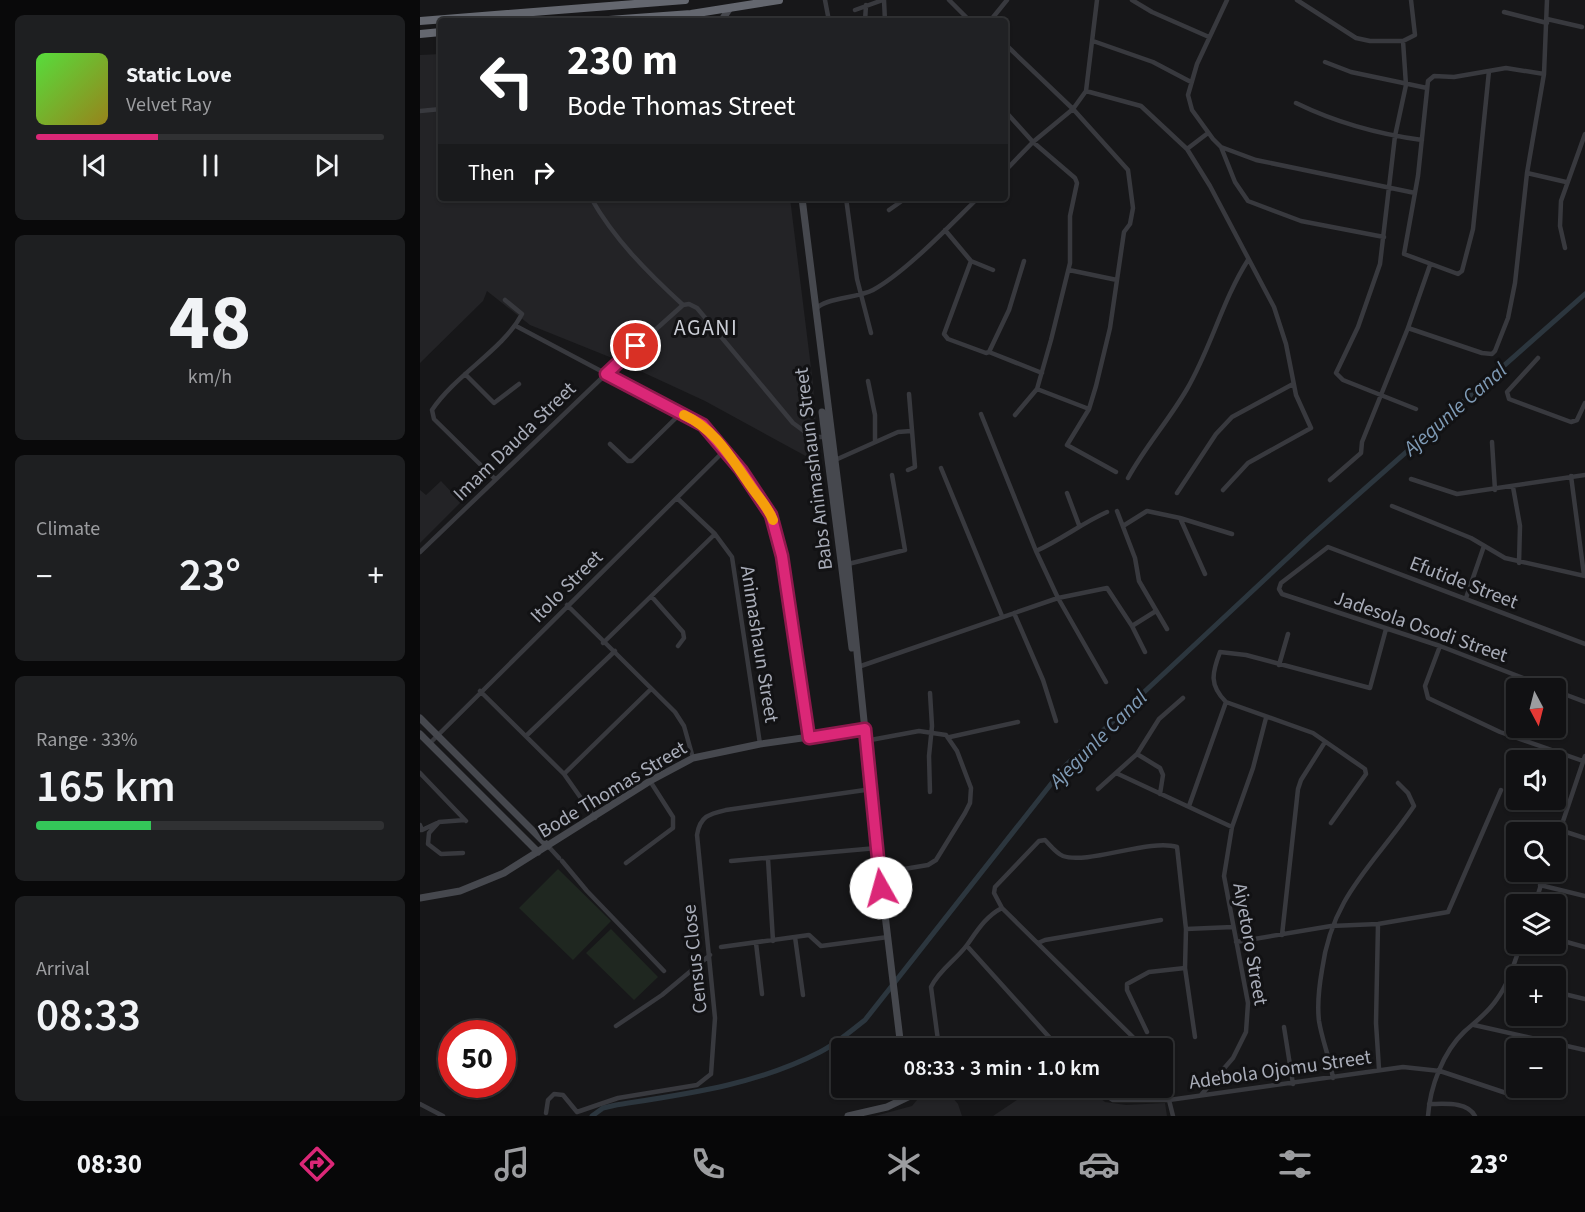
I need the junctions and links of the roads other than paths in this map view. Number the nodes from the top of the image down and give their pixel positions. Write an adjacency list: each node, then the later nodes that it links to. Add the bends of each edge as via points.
1 (685, 0): 18 (highway)
2 (779, 0): 14 (highway)
3 (825, 0): 22 (street)
4 (883, 0): 13 (street); 24 (street)
5 (949, 0): 25 (street)
6 (1007, 0): 26 (street)
7 (1096, 0): 34 (street)
8 (1132, 0): 33 (street)
9 (1227, 0): 33 (street)
10 (1297, 0): 35 (street, via 1356,38)
11 (1411, 0): 35 (street, via 1415,35)
12 (1547, 0): 29 (street)
13 (866, 5): 15 (street); 23 (street)
14 (730, 8): 17 (highway); 21 (main road)
15 (855, 10)
16 (1504, 12): 29 (street)
17 (691, 14): 19 (highway); 20 (main road)
18 (458, 18)
19 (636, 18)
20 (698, 18)
21 (723, 18)
22 (828, 18)
23 (865, 18)
24 (885, 18)
25 (967, 18)
26 (992, 18)
27 (438, 20): 28 (highway)
28 (420, 21)
29 (1547, 21): 30 (street); 39 (street)
30 (1582, 27)
31 (438, 32): 32 (highway)
32 (420, 34)
33 (1209, 37): 40 (street)
34 (1092, 40): 40 (street, via 1153,62); 43 (street)
35 (1403, 41): 41 (street)
36 (1008, 47): 46 (street)
37 (1325, 62): 41 (street)
38 (1489, 71): 39 (street, via 1514,68); 42 (street, via 1430,77); 74 (street, via 1473,229 1462,271 1458,274)
39 (1544, 74): 57 (street)
40 (1191, 82): 49 (street, via 1189,102)
41 (1406, 85): 42 (street); 51 (street)
42 (1426, 88): 52 (street)
43 (1086, 92): 46 (street); 55 (street, via 1142,106)
44 (1296, 103): 51 (street, via 1330,119)
45 (438, 109): 47 (street)
46 (1073, 109): 53 (street); 77 (street, via 1130,175 1133,208 1124,232)
47 (420, 111)
48 (1008, 114): 53 (street)
49 (1208, 133): 54 (street); 55 (street)
50 (1585, 134): 58 (street)
51 (1395, 136): 52 (street); 59 (street)
52 (1422, 140): 60 (street)
53 (1033, 142): 56 (street); 76 (street, via 1077,180 1070,216)
54 (1221, 147): 59 (street, via 1278,165); 69 (street, via 1235,182 1252,203 1301,221)
55 (1187, 149): 71 (street)
56 (1008, 168)
57 (1527, 173): 58 (street); 85 (street, via 1515,283 1508,318 1495,351 1482,353)
58 (1566, 183): 70 (street, via 1560,215)
59 (1389, 187): 60 (street); 69 (street)
60 (1415, 193): 74 (street, via 1404,254)
61 (593, 201): 82 (street, via 620,241)
62 (800, 201): 67 (main road, Babs Animashaun Street)
63 (846, 201): 78 (street)
64 (901, 201): 66 (street)
65 (975, 201): 68 (street)
66 (889, 210)
67 (803, 227): 79 (main road, Babs Animashaun Street); 105 (main road, Babs Animashaun Street)
68 (945, 230): 72 (street); 78 (street, via 893,276)
69 (1384, 237): 97 (street, via 1377,278 1336,373 1343,380)
70 (1565, 248)
71 (1248, 260): 94 (street, via 1274,307); 117 (street, via 1221,308 1210,343 1187,389)
72 (971, 261): 75 (street); 87 (street, via 944,334 948,339)
73 (1024, 261): 87 (street)
74 (1430, 265): 85 (street)
75 (993, 270)
76 (1069, 270): 77 (street); 89 (street)
77 (1117, 280): 99 (street, via 1110,328)
78 (861, 295): 81 (street); 86 (street)
79 (814, 296): 81 (street); 83 (main road, Babs Animashaun Street)
80 (505, 300): 84 (street, via 522,314)
81 (825, 303): 83 (street)
82 (683, 305): 91 (street, Imam Dauda Street); 105 (street, via 697,308 793,423 812,437)
83 (816, 311): 110 (main road, Babs Animashaun Street)
84 (516, 326): 90 (street); 91 (street)
85 (1408, 328): 97 (street)
86 (872, 333)
87 (989, 352): 89 (street)
88 (1538, 358): 98 (street, via 1507,392 1509,399 1570,422 1577,420)
89 (1042, 373): 95 (street)
90 (465, 374): 93 (street, via 494,403); 118 (street, via 438,400 431,415)
91 (606, 374): 101 (street); 118 (street, Imam Dauda Street)
92 (868, 381): 106 (street)
93 (519, 384)
94 (1293, 384): 122 (street, via 1310,429 1248,463); 125 (street, via 1232,417)
95 (1037, 389): 99 (street); 103 (street)
96 (909, 394): 104 (street)
97 (1379, 395): 100 (street); 120 (street, via 1360,455)
98 (1585, 403)
99 (1089, 409): 113 (street, via 1067,445)
100 (1416, 409)
101 (681, 414): 108 (street, via 632,461); 109 (street, via 703,425)
102 (981, 414): 136 (street)
103 (1015, 415)
104 (910, 431): 106 (street); 112 (street, via 915,466)
105 (825, 437): 110 (main road, Babs Animashaun Street)
106 (876, 441): 110 (street)
107 (1492, 442): 123 (street)
108 (610, 444)
109 (725, 450): 126 (street, Itolo Street); 181 (street, via 766,506 777,530)
110 (831, 462): 139 (main road, Babs Animashaun Street); 177 (main road, Babs Animashaun Street)
111 (941, 468): 149 (street)
112 (908, 470)
113 (1116, 472)
114 (892, 475): 139 (street, via 905,550)
115 (1585, 475): 116 (street)
116 (1571, 476): 121 (street); 141 (street)
117 (1128, 478)
118 (495, 479): 137 (street, Imam Dauda Street)
119 (1411, 479): 123 (street, via 1448,493)
120 (1330, 480)
121 (1513, 487): 123 (street); 138 (street, via 1520,526)
122 (1223, 490)
123 (1496, 490)
124 (1067, 493): 131 (street)
125 (1177, 493)
126 (677, 498): 133 (street, Animashaun Street); 146 (street, Itolo Street)
127 (1392, 506): 135 (street)
128 (1117, 510): 132 (street)
129 (1107, 512): 131 (street)
130 (1180, 518): 132 (street, via 1147,511); 134 (street); 140 (street)
131 (1079, 525): 136 (street)
132 (1122, 526): 147 (street, via 1139,580)
133 (715, 534): 143 (street); 184 (street, Animashaun Street, via 729,551 735,567)
134 (1232, 534)
135 (1484, 546): 138 (street); 145 (street)
136 (1036, 551): 144 (street)
137 (420, 552)
138 (1519, 563): 141 (street)
139 (848, 564): 161 (main road, Babs Animashaun Street)
140 (1205, 574)
141 (1584, 576)
142 (1282, 594): 145 (street, Efutide Street, via 1281,583 1325,548 1333,548); 152 (street, Jadesola Osodi Street)
143 (652, 597): 154 (street); 156 (street, via 683,633)
144 (1058, 598): 148 (street); 150 (street, via 1107,588); 163 (street)
145 (1466, 598): 155 (street, Efutide Street)
146 (567, 605): 154 (street); 165 (street, Itolo Street)
147 (1156, 611): 150 (street); 151 (street)
148 (1014, 613): 149 (street); 173 (street)
149 (1002, 616): 161 (street)
150 (1132, 626): 159 (street)
151 (1167, 629)
152 (1386, 629): 157 (street, Jadesola Osodi Street); 160 (street, via 1370,687)
153 (1288, 634): 160 (street)
154 (603, 643): 158 (street)
155 (1585, 644)
156 (678, 646)
157 (1440, 646): 162 (street, Jadesola Osodi Street); 187 (street, via 1425,686 1428,698 1500,732)
158 (615, 651): 164 (street); 178 (street)
159 (1145, 652)
160 (1279, 665): 169 (street, via 1222,650 1214,673 1216,692)
161 (858, 667): 177 (main road, Babs Animashaun Street)
162 (1523, 678)
163 (1106, 682)
164 (651, 688): 186 (street, via 682,720); 190 (street)
165 (480, 691): 178 (street); 179 (street, Itolo Street)
166 (930, 693): 175 (street)
167 (1566, 695): 170 (street)
168 (1183, 698): 185 (street, via 1159,719)
169 (1226, 702): 172 (street); 198 (street)
170 (1585, 702)
171 (420, 718): 179 (main road)
172 (1266, 718): 182 (street, via 1299,726); 203 (street, Aiyetoro Street, via 1254,768)
173 (1056, 721)
174 (1018, 722): 180 (street)
175 (931, 731): 177 (street); 180 (street); 196 (street)
176 (420, 734): 183 (main road)
177 (864, 734): 181 (main road, Bode Thomas Street); 193 (main road, Babs Animashaun Street)
178 (526, 736): 190 (street)
179 (437, 737): 183 (street, Itolo Street); 207 (main road)
180 (950, 737): 214 (street, via 970,788 965,813 936,860 928,865)
181 (809, 738): 184 (main road, Bode Thomas Street)
182 (1325, 742): 202 (street, via 1366,771); 226 (street, via 1298,789)
183 (429, 744): 209 (main road)
184 (760, 744): 186 (main road, Bode Thomas Street)
185 (1137, 754): 189 (street); 197 (street, via 1160,768)
186 (693, 758): 191 (main road, Bode Thomas Street)
187 (1584, 759): 201 (street)
188 (420, 773): 200 (street, via 466,821)
189 (1116, 773): 194 (street); 197 (street)
190 (564, 774): 199 (street)
191 (650, 781): 199 (main road, Bode Thomas Street); 213 (street, via 673,817 674,828)
192 (1398, 783): 223 (street, via 1414,806 1361,874)
193 (872, 789): 208 (main road, Babs Animashaun Street); 237 (street, Census Close, via 704,816 697,835)
194 (1098, 789)
195 (1501, 790): 222 (street, via 1448,912)
196 (930, 792)
197 (1160, 794): 198 (street)
198 (1189, 806): 203 (street)
199 (594, 818): 207 (main road, Bode Thomas Street)
200 (439, 822): 204 (street); 210 (street, via 429,833 428,844 441,854)
201 (1563, 822)
202 (1331, 823)
203 (1232, 827): 224 (street, Aiyetoro Street, via 1224,876)
204 (421, 828)
205 (1566, 833): 206 (street)
206 (1585, 838)
207 (548, 846): 209 (main road, Bode Thomas Street); 239 (street)
208 (877, 848): 211 (street); 214 (main road, Babs Animashaun Street)
209 (538, 852): 219 (main road, Bode Thomas Street, via 482,884)
210 (463, 853)
211 (768, 859): 212 (street); 229 (street)
212 (731, 861)
213 (626, 863)
214 (880, 873): 228 (main road, Babs Animashaun Street)
215 (1541, 882): 216 (street)
216 (1540, 885): 217 (street); 218 (street)
217 (1537, 894)
218 (1585, 896)
219 (420, 898)
220 (1002, 908): 225 (street, via 994,887 1042,840 1071,857 1175,845); 233 (street); 234 (street, via 979,927)
221 (1161, 921): 233 (street)
222 (1378, 924): 223 (street); 255 (street)
223 (1331, 926): 226 (street); 257 (street, via 1318,1005)
224 (1233, 927): 225 (street); 230 (street, Aiyetoro Street)
225 (1186, 928): 238 (street)
226 (1282, 935): 230 (street)
227 (795, 937): 228 (street, via 809,935 821,946); 229 (street); 243 (street)
228 (888, 937): 250 (main road, Babs Animashaun Street)
229 (773, 941): 232 (street)
230 (1236, 942): 260 (street, Aiyetoro Street, via 1248,1003 1246,1032 1233,1058)
231 (1566, 942): 236 (street)
232 (756, 943): 235 (street); 241 (street)
233 (1038, 944): 253 (street)
234 (967, 946): 251 (street, via 941,971 931,987); 252 (street)
235 (721, 947)
236 (1585, 947)
237 (710, 955): 246 (street); 266 (street, Census Close, via 715,1033 713,1067 708,1079 697,1085 608,1100 577,1112 563,1095 554,1094 548,1100)
238 (1185, 968): 248 (street, via 1149,972 1128,982 1127,990); 249 (street)
239 (664, 971)
240 (1506, 985): 245 (street)
241 (762, 994)
242 (1566, 994): 244 (street)
243 (802, 995)
244 (1585, 999)
245 (1474, 1024): 254 (street); 256 (street, via 1449,1052)
246 (616, 1026)
247 (1284, 1027): 258 (street)
248 (1148, 1032)
249 (1195, 1037)
250 (900, 1038)
251 (938, 1038)
252 (1050, 1038)
253 (1134, 1038)
254 (1585, 1050)
255 (1379, 1069): 256 (street, Adebola Ojomu Street); 257 (street, Adebola Ojomu Street)
256 (1440, 1071): 259 (street, Adebola Ojomu Street); 265 (street)
257 (1334, 1078): 258 (street, Adebola Ojomu Street)
258 (1293, 1084): 260 (street, Adebola Ojomu Street)
259 (1506, 1093)
260 (1201, 1095): 263 (street, Adebola Ojomu Street)
261 (900, 1098): 268 (main road, via 887,1107)
262 (1110, 1098): 263 (street, Adebola Ojomu Street)
263 (1169, 1100): 269 (street)
264 (420, 1104): 267 (street)
265 (1429, 1104): 270 (street); 271 (street, via 1460,1105 1472,1110)
266 (546, 1113)
267 (443, 1116)
268 (848, 1116)
269 (1173, 1116)
270 (1427, 1116)
271 (1475, 1116)

